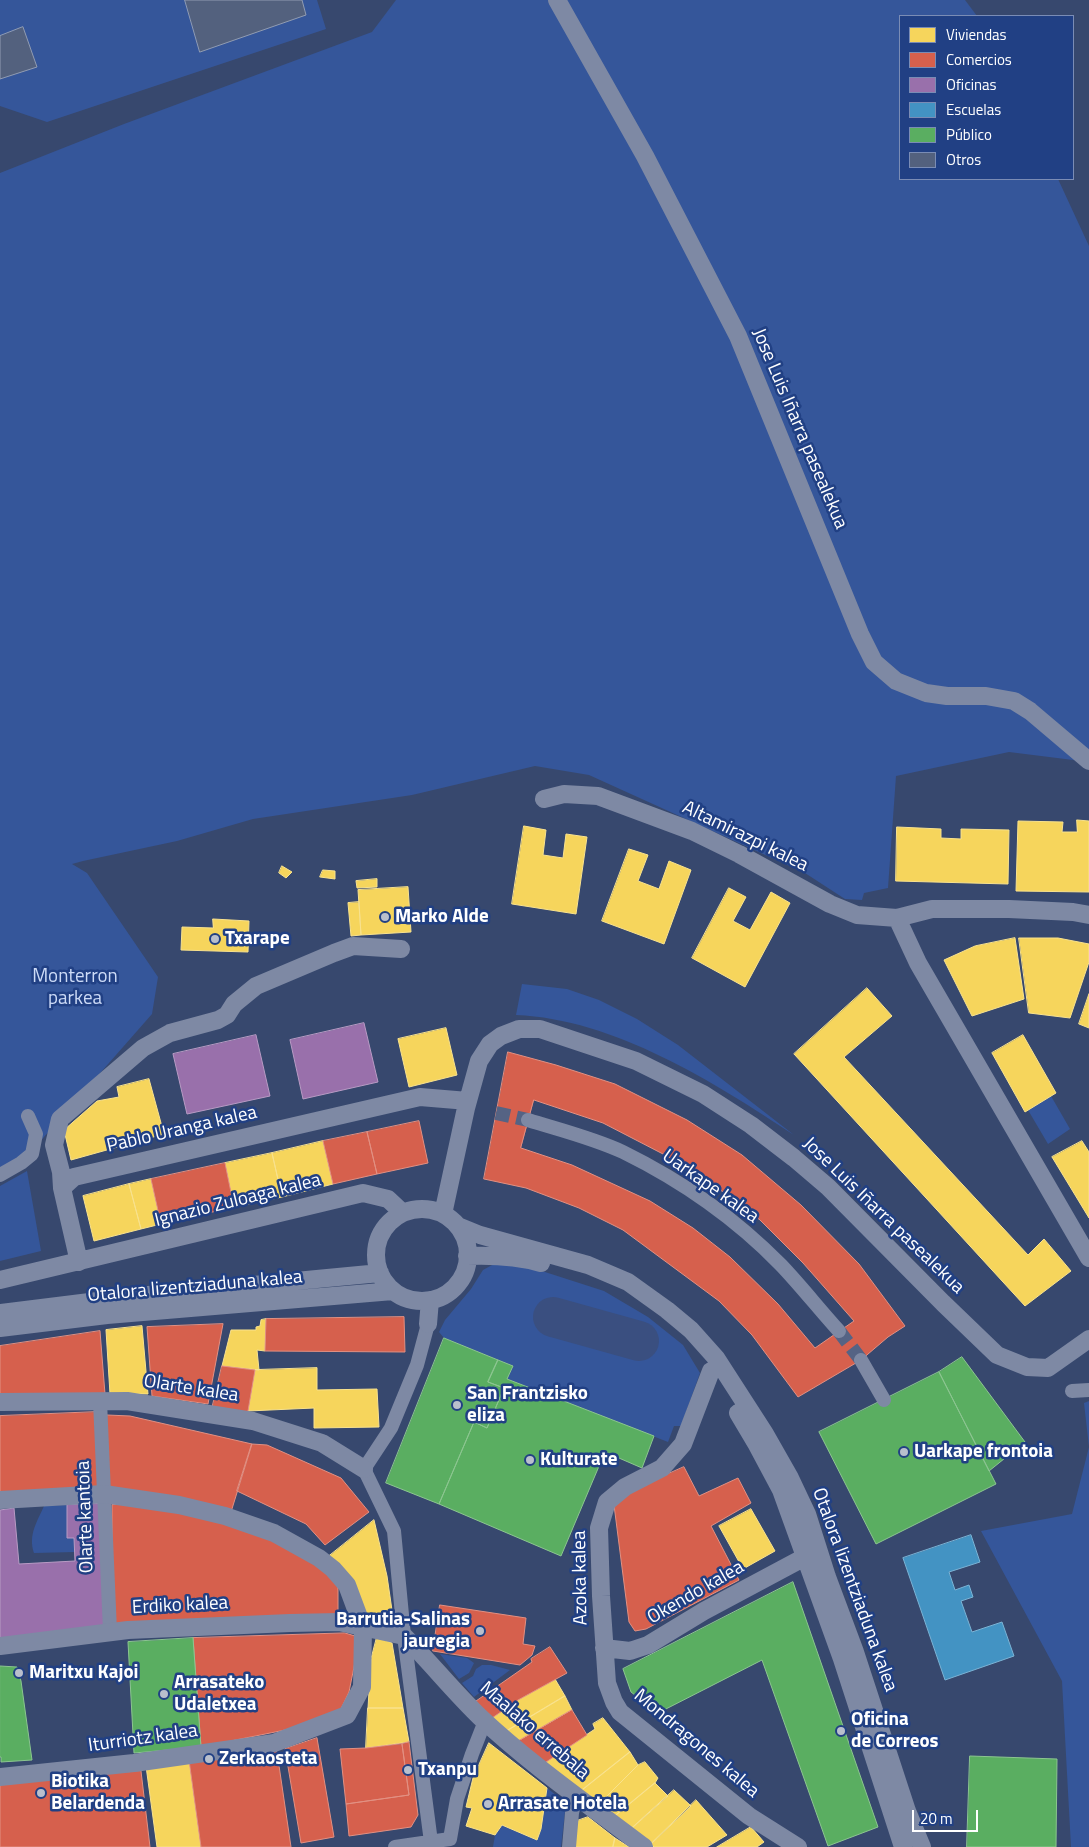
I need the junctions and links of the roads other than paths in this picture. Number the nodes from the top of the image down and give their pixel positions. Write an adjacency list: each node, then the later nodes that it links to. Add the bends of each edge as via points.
1 (557, 0): 2 (street, Jose Luis Iñarra pasealekua, via 645,156 738,336 874,662 896,680 926,693 1014,701)
2 (1089, 761)
3 (544, 799): 5 (street, Altamirazpi kalea, via 564,794 598,796 692,831 830,904 857,915)
4 (1089, 915): 5 (street, via 1009,909 932,910)
5 (897, 918): 16 (street, via 918,963)
6 (401, 949): 11 (street, via 353,946 334,953 256,986 234,1004 227,1016 170,1033 143,1048 60,1119 54,1144)
7 (468, 1101): 11 (street, Pablo Uranga kalea, via 420,1097 74,1177); 13 (street); 26 (street, Jose Luis Iñarra pasealekua, via 479,1062 490,1044 519,1030 540,1029 636,1061 703,1094 794,1158 828,1187 997,1355 1028,1367 1048,1368)
8 (28, 1116): 10 (street, via 36,1134 32,1154)
9 (528, 1120): 25 (street, Uarkape kalea, via 622,1152 688,1190 730,1219 779,1264)
10 (0, 1175)
11 (62, 1188): 17 (street)
12 (403, 1213): 13 (street, via 423,1209); 17 (street, Ignazio Zuloaga kalea, via 388,1199 363,1193); 18 (street, via 390,1221 379,1239 376,1260)
13 (443, 1214): 14 (street)
14 (458, 1226): 15 (street); 52 (street, Otalora lizentziaduna kalea, via 588,1265 628,1282 691,1330 716,1358 765,1434 807,1514)
15 (468, 1256): 21 (street, via 457,1284 449,1292); 28 (street, Otalora lizentziaduna kalea, via 524,1258 588,1277 625,1293 664,1320)
16 (1089, 1258)
17 (79, 1262): 19 (street)
18 (380, 1274): 20 (street); 22 (street, Otalora lizentziaduna kalea, via 138,1296)
19 (0, 1280)
20 (393, 1290): 21 (street, via 411,1299); 24 (street, Otalora lizentziaduna kalea, via 106,1315)
21 (430, 1300): 23 (street)
22 (0, 1313)
23 (428, 1324): 34 (street, via 417,1365 391,1428)
24 (0, 1328)
25 (839, 1331)
26 (1089, 1339)
27 (861, 1360): 31 (street)
28 (710, 1371): 37 (street, Otalora lizentziaduna kalea, via 781,1490); 42 (street, Azoka kalea, via 683,1444 662,1468 625,1486 607,1502 599,1528)
29 (1072, 1390): 30 (street)
30 (1089, 1390)
31 (884, 1400)
32 (100, 1401): 33 (street, Olarte kalea); 34 (street, Olarte kalea, via 135,1402 253,1421 322,1443); 35 (street, Olarte kantoia)
33 (0, 1402)
34 (364, 1469): 40 (street, via 394,1531)
35 (104, 1494): 36 (street); 38 (street, via 179,1505 226,1516 274,1533 333,1569 346,1585); 39 (street, Olarte kantoia)
36 (0, 1500)
37 (804, 1557): 42 (street, Okendo kalea, via 648,1645 630,1651); 51 (street, Otalora lizentziaduna kalea, via 845,1668)
38 (363, 1628): 39 (street, Erdiko kalea, via 339,1622); 40 (street, Erdiko kalea); 44 (street, Iturriotz kalea, via 362,1687 347,1714 311,1730 274,1743 144,1762)
39 (110, 1631): 41 (street, Erdiko kalea)
40 (404, 1636): 43 (street, Maalako errebala); 46 (street)
41 (0, 1646)
42 (604, 1648): 50 (street, Mondragones kalea, via 608,1683 620,1712 749,1816)
43 (485, 1721): 45 (street, Maalako errebala, via 550,1778); 46 (street, via 457,1799 450,1840)
44 (0, 1777)
45 (576, 1796): 48 (street); 49 (street, Maalako errebala)
46 (431, 1842): 47 (street)
47 (395, 1847)
48 (569, 1847)
49 (644, 1847)
50 (798, 1847)
51 (903, 1847)
52 (922, 1847)

